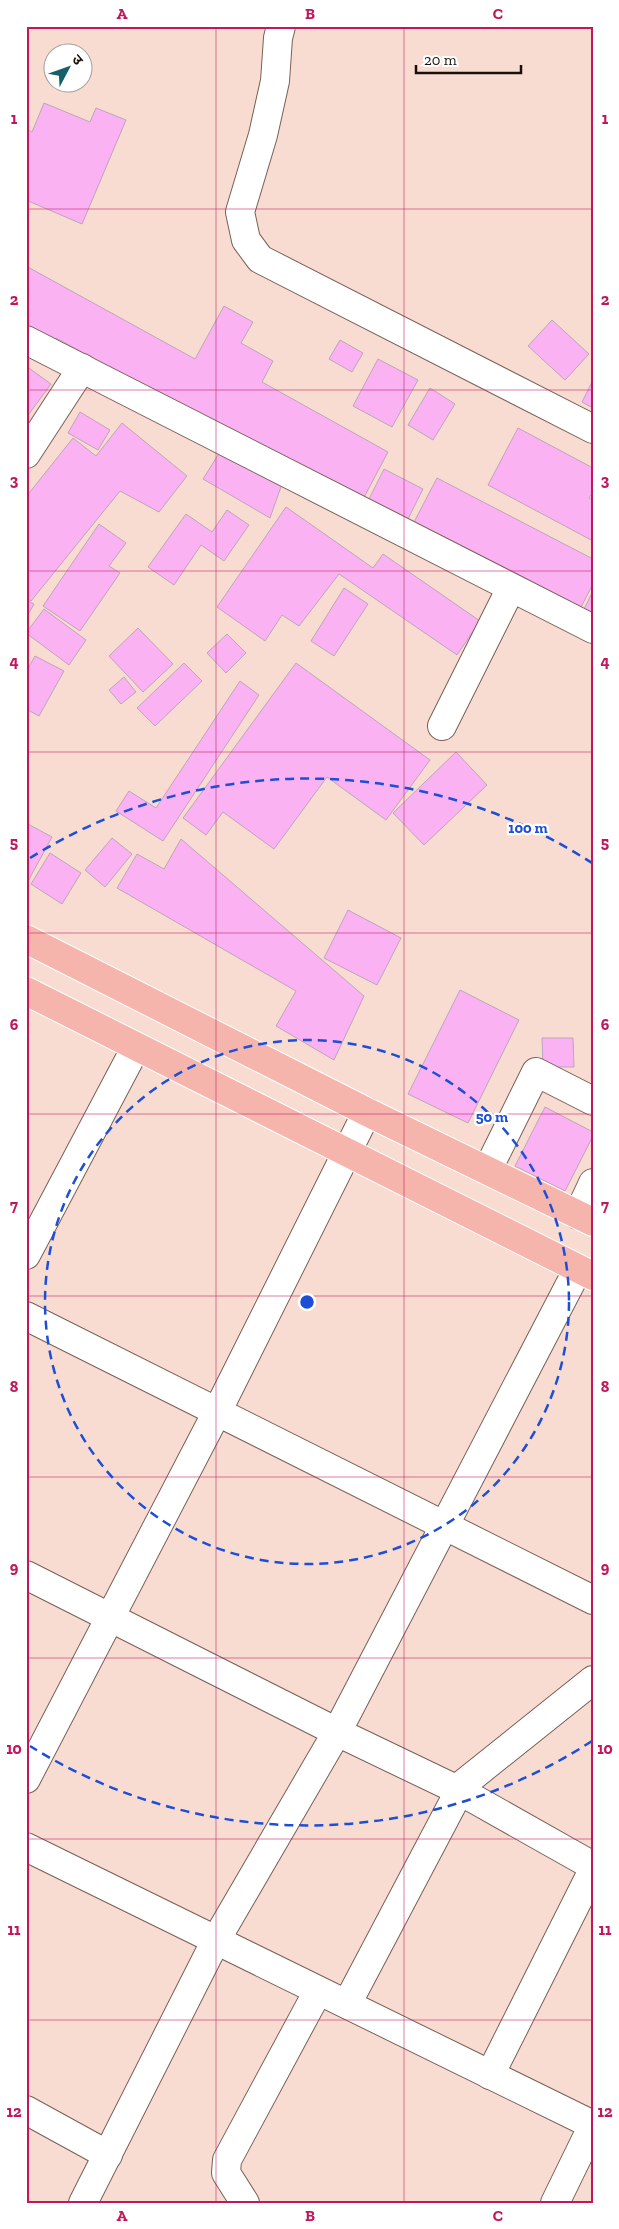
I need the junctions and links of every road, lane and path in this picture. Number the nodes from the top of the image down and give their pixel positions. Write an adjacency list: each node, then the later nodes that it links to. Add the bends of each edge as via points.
1 (281, 26): 4 (street, via 275,81 263,136 240,212 246,240 260,259)
2 (26, 340): 3 (street)
3 (82, 368): 5 (street); 6 (street)
4 (593, 429)
5 (26, 454)
6 (511, 588): 7 (street); 8 (street)
7 (593, 629)
8 (442, 726)
9 (26, 939): 13 (main road)
10 (26, 991): 11 (main road)
11 (136, 1047): 14 (main road); 18 (street)
12 (593, 1100): 15 (street, via 536,1072)
13 (367, 1112): 14 (street); 15 (main road)
14 (348, 1152): 19 (main road); 21 (street)
15 (488, 1169): 17 (main road)
16 (593, 1183): 17 (street)
17 (585, 1218)
18 (26, 1255)
19 (585, 1273): 22 (street)
20 (26, 1316): 21 (street)
21 (217, 1412): 22 (street); 25 (street)
22 (444, 1526): 24 (street); 27 (street)
23 (26, 1575): 25 (street)
24 (593, 1600)
25 (110, 1618): 27 (street); 28 (street)
26 (593, 1680): 29 (street, via 463,1784)
27 (337, 1732): 29 (street); 33 (street)
28 (26, 1779)
29 (460, 1791): 31 (street); 35 (street)
30 (26, 1847): 33 (street)
31 (593, 1866)
32 (593, 1870): 36 (street)
33 (216, 1940): 34 (street); 39 (street)
34 (318, 1990): 35 (street); 41 (street, via 227,2160 226,2173)
35 (347, 2004): 36 (street)
36 (490, 2075): 38 (street)
37 (26, 2110): 39 (street)
38 (593, 2125): 42 (street)
39 (108, 2155): 40 (street)
40 (84, 2203)
41 (245, 2203)
42 (555, 2203)

